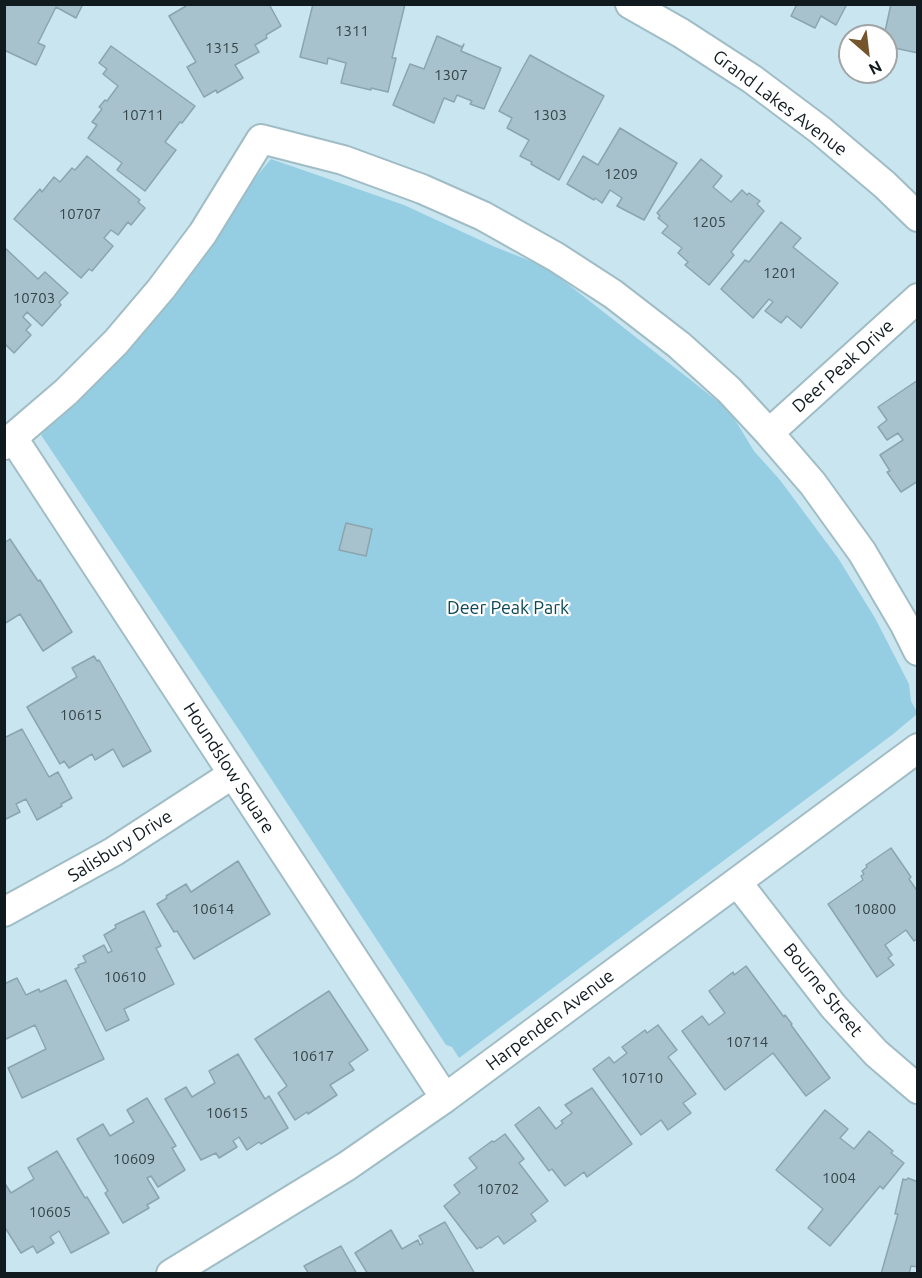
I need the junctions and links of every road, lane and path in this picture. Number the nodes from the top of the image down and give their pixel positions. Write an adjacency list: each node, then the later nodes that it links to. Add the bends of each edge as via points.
1 (630, 4): 2 (street, Grand Lakes Avenue, via 761,85 820,130)
2 (918, 217)
3 (918, 298): 4 (street, Deer Peak Drive)
4 (769, 433): 5 (street, via 679,345 613,294 556,257 483,216 422,189 343,160 261,139 203,233 161,289 116,342); 6 (street, via 813,484 862,552)
5 (9, 442): 8 (street, Houndslow Square)
6 (918, 651)
7 (918, 748): 9 (street, Harpenden Avenue)
8 (233, 774): 10 (street, Salisbury Drive, via 113,852); 12 (street, Houndslow Square)
9 (737, 882): 11 (street, Bourne Street, via 832,1006 876,1053); 12 (street, Harpenden Avenue)
10 (4, 912)
11 (918, 1089)
12 (445, 1098): 13 (street, Harpenden Avenue, via 347,1166)
13 (171, 1274)

